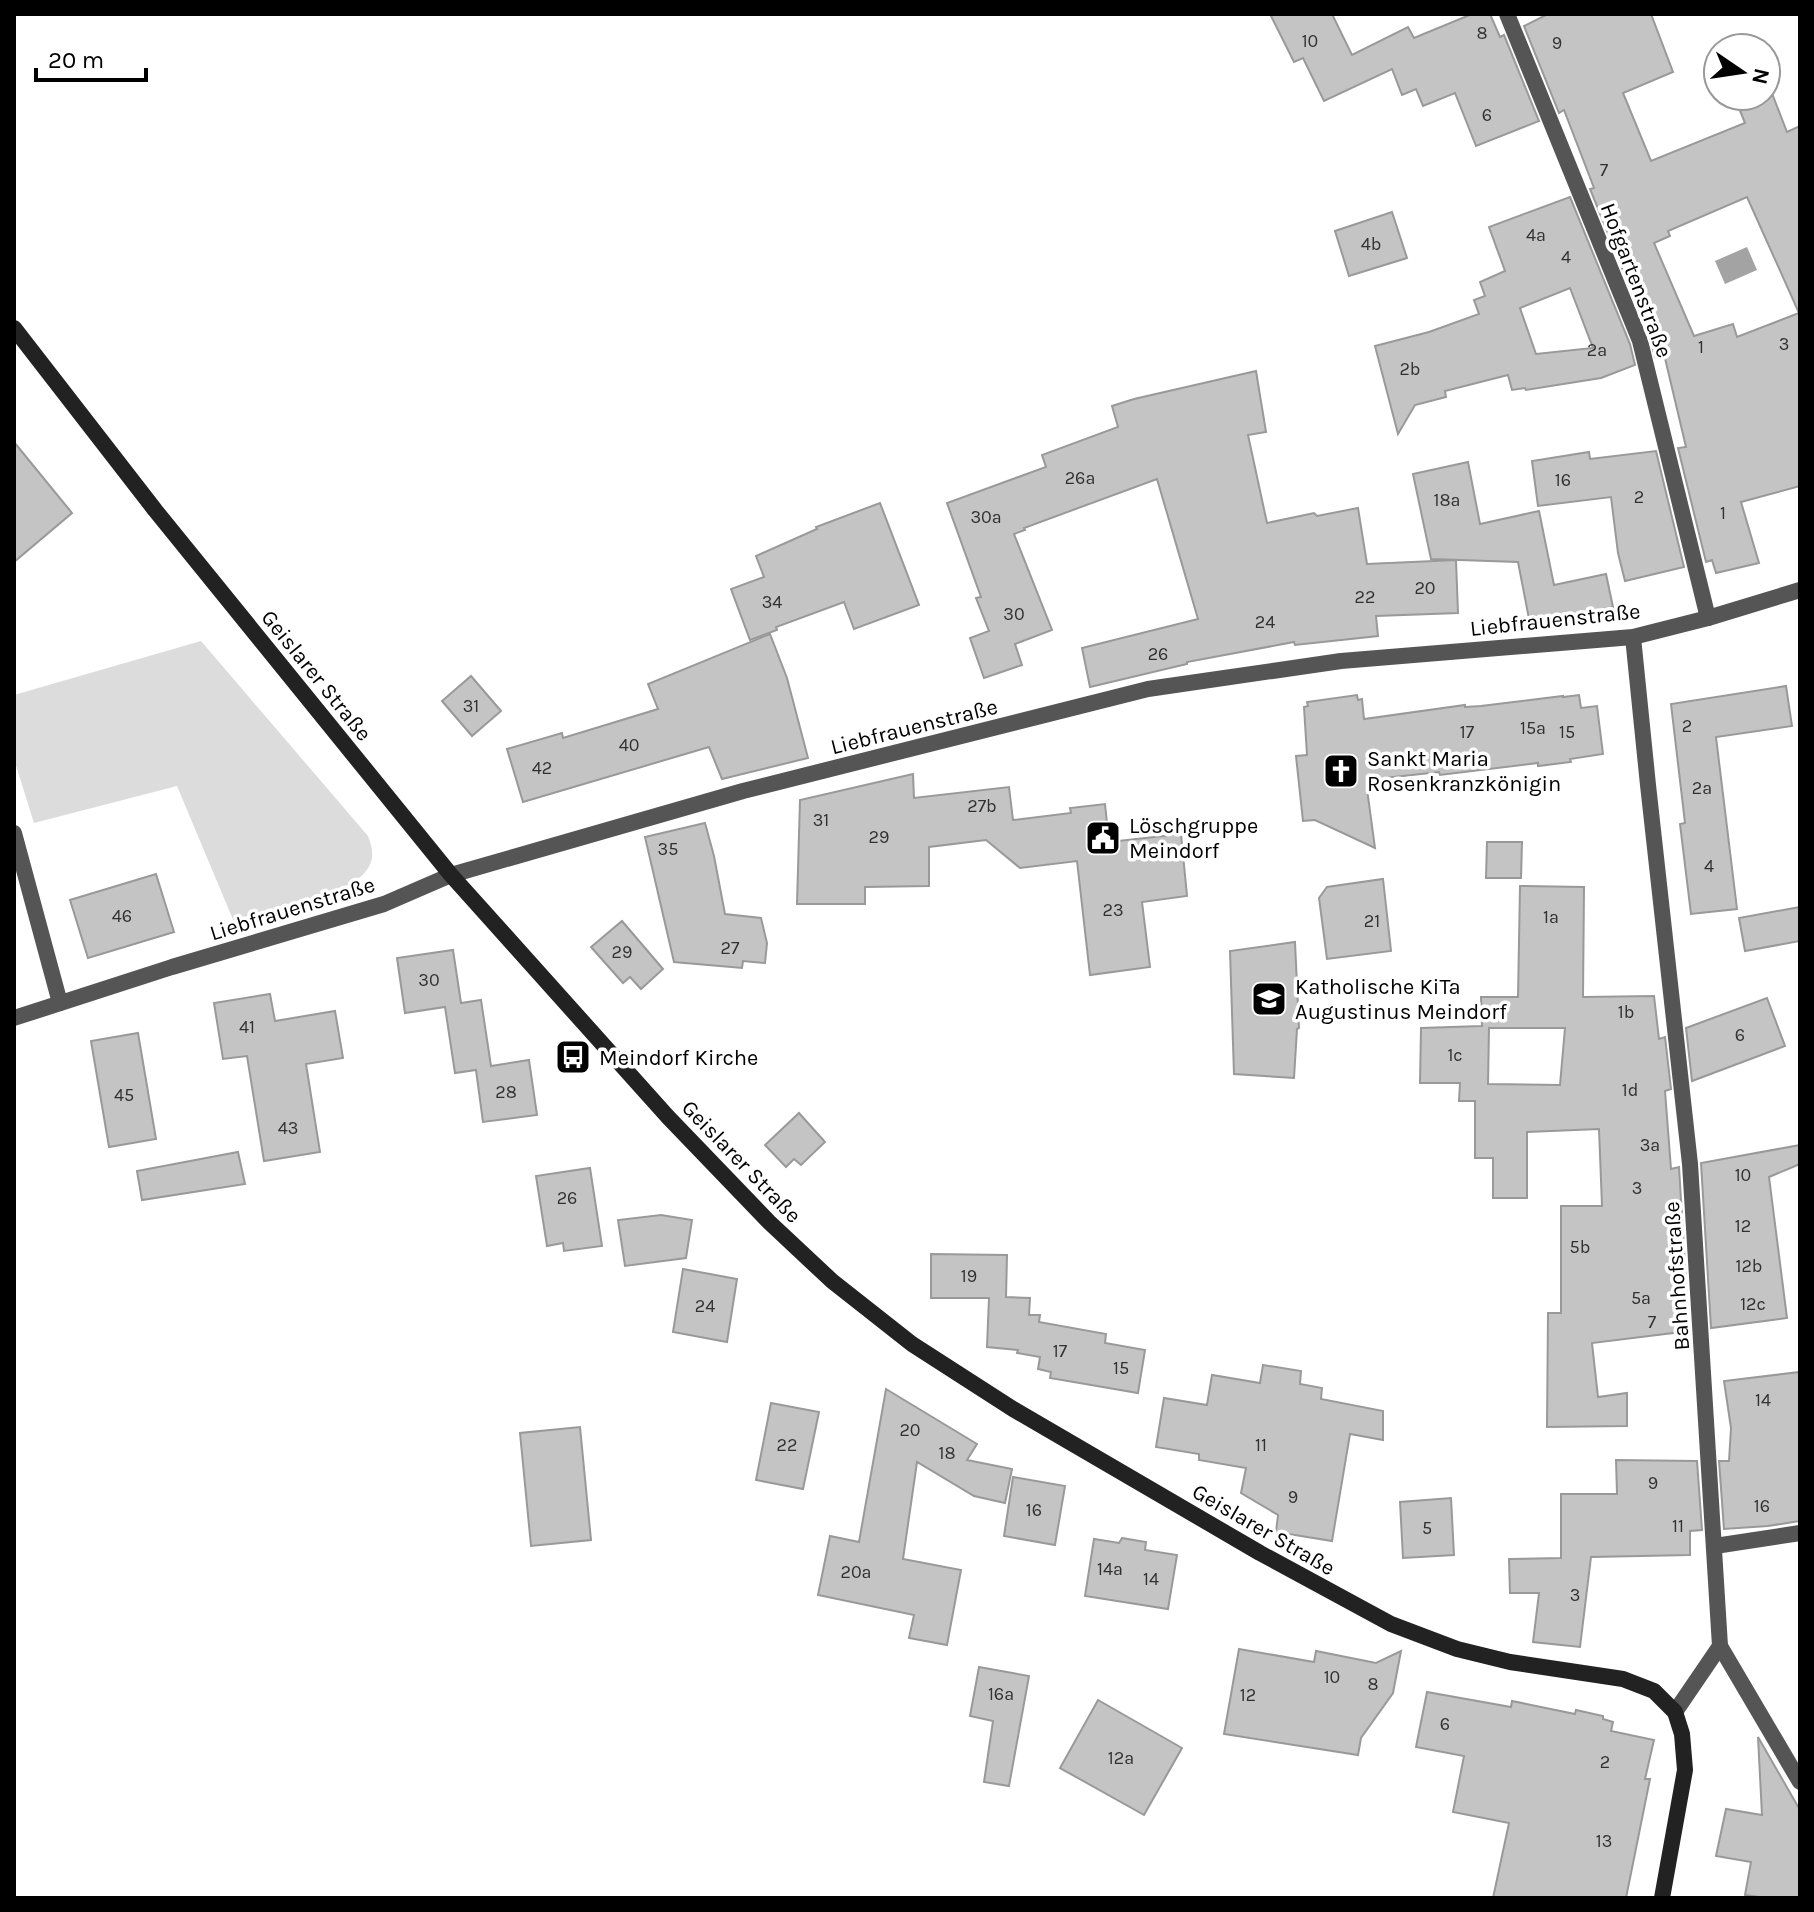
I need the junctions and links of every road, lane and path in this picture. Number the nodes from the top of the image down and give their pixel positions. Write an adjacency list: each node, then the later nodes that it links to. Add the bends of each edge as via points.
1 (1507, 14): 4 (street, Hofgartenstraße, via 1640,341)
2 (14, 328): 7 (main road, Geislarer Straße)
3 (1800, 590): 4 (street, Liebfrauenstraße)
4 (1708, 618): 5 (street, Liebfrauenstraße)
5 (1633, 637): 7 (street, Liebfrauenstraße, via 1341,661 1148,689 743,791); 11 (street, Bahnhofstraße, via 1690,1164)
6 (14, 833): 8 (street)
7 (451, 875): 8 (street, Liebfrauenstraße, via 384,904); 13 (main road, Geislarer Straße, via 769,1222 912,1344 1077,1448 1391,1624 1510,1662 1623,1679 1654,1691)
8 (60, 1003): 9 (street, Liebfrauenstraße)
9 (14, 1018)
10 (1800, 1533): 11 (street)
11 (1715, 1546): 12 (street, Bahnhofstraße)
12 (1720, 1646): 13 (street); 14 (street)
13 (1675, 1712): 15 (main road, via 1685,1770)
14 (1800, 1782)
15 (1662, 1898)

